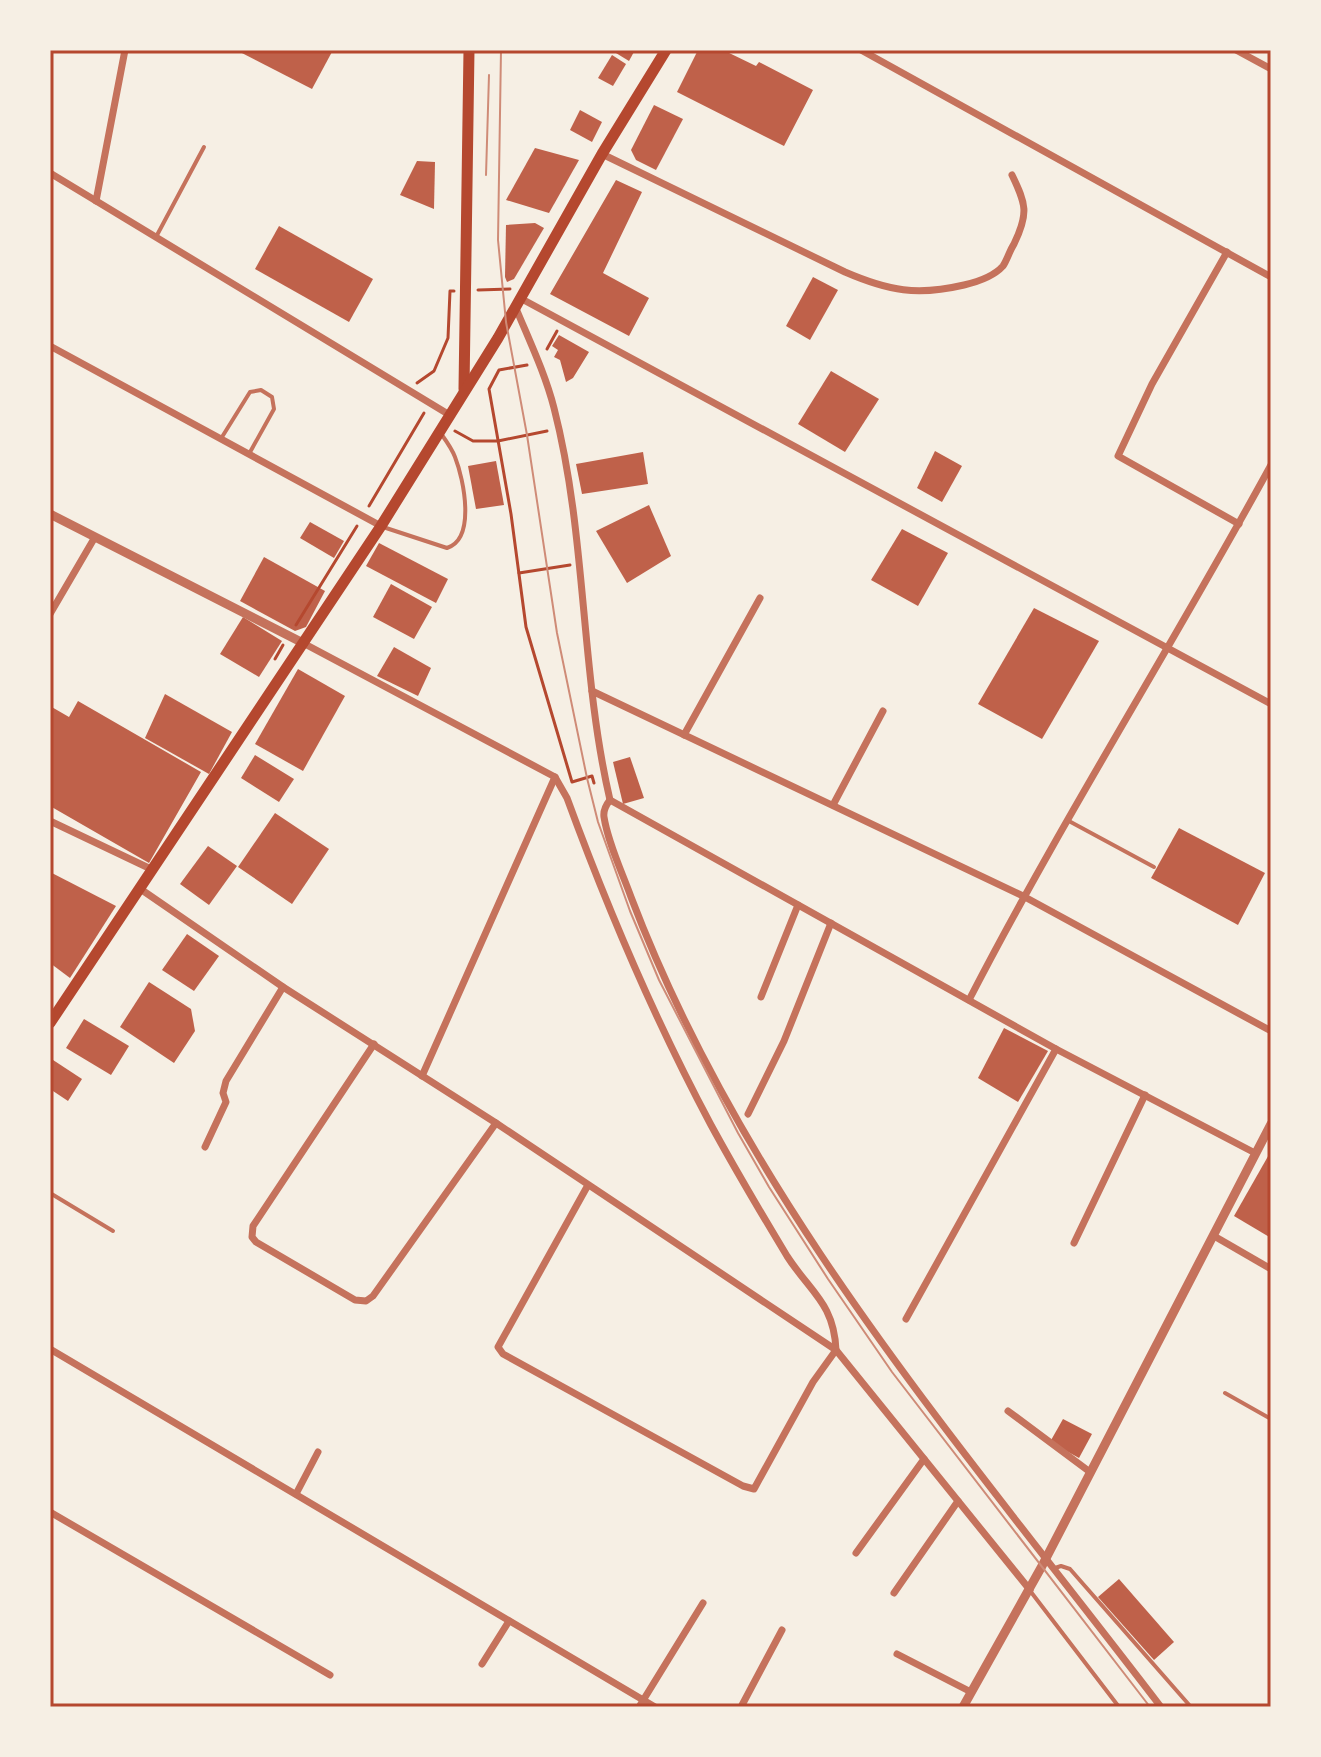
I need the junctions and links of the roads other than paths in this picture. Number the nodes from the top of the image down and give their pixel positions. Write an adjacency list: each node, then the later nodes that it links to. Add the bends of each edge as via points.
1 (125, 50): 11 (street)
2 (469, 50): 17 (main road)
3 (666, 50): 8 (main road)
4 (861, 50): 13 (street)
5 (1236, 50): 6 (street)
6 (1271, 69)
7 (204, 147): 12 (lane)
8 (602, 154): 10 (street, via 845,272 905,292 935,292 978,282 1002,266 1025,217 1025,201); 15 (main road)
9 (50, 173): 11 (street)
10 (1012, 175)
11 (96, 201): 12 (street)
12 (156, 237): 18 (street)
13 (1227, 252): 14 (street); 24 (street, via 1118,456)
14 (1271, 277)
15 (515, 297): 17 (main road); 30 (street); 31 (street, via 559,429)
16 (50, 346): 20 (street)
17 (464, 390): 18 (main road)
18 (448, 414): 19 (main road)
19 (439, 430): 25 (main road); 25 (lane, via 460,473 464,535 447,548)
20 (221, 439): 21 (street); 21 (lane, via 250,392 261,390 272,397 274,409)
21 (249, 454): 25 (street)
22 (1271, 465): 24 (street)
23 (50, 514): 26 (street)
24 (1239, 524): 30 (street)
25 (381, 526): 29 (main road)
26 (95, 537): 28 (street); 29 (street)
27 (760, 598): 34 (street)
28 (50, 614)
29 (303, 643): 35 (street); 41 (main road)
30 (1169, 648): 32 (street); 38 (street)
31 (592, 691): 34 (street); 36 (street)
32 (1271, 704)
33 (883, 711): 37 (street)
34 (684, 735): 37 (street)
35 (555, 777): 53 (street); 68 (street, via 668,1040 789,1259 827,1310 835,1327)
36 (610, 800): 44 (street); 79 (street, via 604,816 660,970 776,1188 909,1384)
37 (833, 805): 43 (street)
38 (1067, 820): 40 (lane); 43 (street)
39 (50, 821): 41 (street)
40 (1154, 867)
41 (153, 870): 42 (main road)
42 (139, 888): 46 (street); 49 (main road)
43 (1023, 896): 48 (street); 50 (street)
44 (798, 905): 45 (street); 47 (street)
45 (831, 923): 48 (street); 55 (street)
46 (283, 987): 51 (street); 58 (street, via 226,1081 226,1102)
47 (761, 997)
48 (969, 1000): 52 (street)
49 (50, 1023)
50 (1271, 1031)
51 (374, 1044): 53 (street); 56 (street, via 253,1226 256,1242 355,1300 366,1301)
52 (1056, 1049): 54 (street); 66 (street)
53 (422, 1076): 56 (street)
54 (1145, 1095): 59 (street); 64 (street)
55 (748, 1114)
56 (496, 1123): 60 (street)
57 (1271, 1124): 59 (street)
58 (205, 1147)
59 (1255, 1153): 63 (street)
60 (588, 1185): 68 (street); 68 (street, via 503,1335 498,1347 503,1354 754,1489)
61 (50, 1193): 62 (lane)
62 (113, 1231)
63 (1214, 1236): 65 (street); 74 (street)
64 (1074, 1243)
65 (1271, 1269)
66 (906, 1319)
67 (50, 1349): 75 (street)
68 (836, 1350): 73 (street)
69 (1225, 1393): 71 (lane)
70 (1008, 1411): 74 (street)
71 (1271, 1419)
72 (318, 1452): 75 (street)
73 (924, 1459): 76 (street); 78 (street)
74 (1090, 1472): 79 (street)
75 (296, 1494): 84 (street)
76 (958, 1501): 81 (street); 82 (street)
77 (50, 1512): 88 (street)
78 (856, 1553)
79 (1047, 1557): 80 (street); 81 (street)
80 (1055, 1568): 95 (street); 96 (lane, via 1070,1569)
81 (1030, 1590): 89 (street); 94 (lane)
82 (894, 1593)
83 (703, 1603): 90 (street)
84 (509, 1621): 87 (street); 90 (street)
85 (782, 1630): 92 (street)
86 (897, 1654): 89 (street)
87 (482, 1664)
88 (330, 1675)
89 (971, 1692): 93 (street)
90 (641, 1703): 91 (street)
91 (655, 1707)
92 (741, 1707)
93 (963, 1707)
94 (1119, 1707)
95 (1161, 1707)
96 (1191, 1707)

